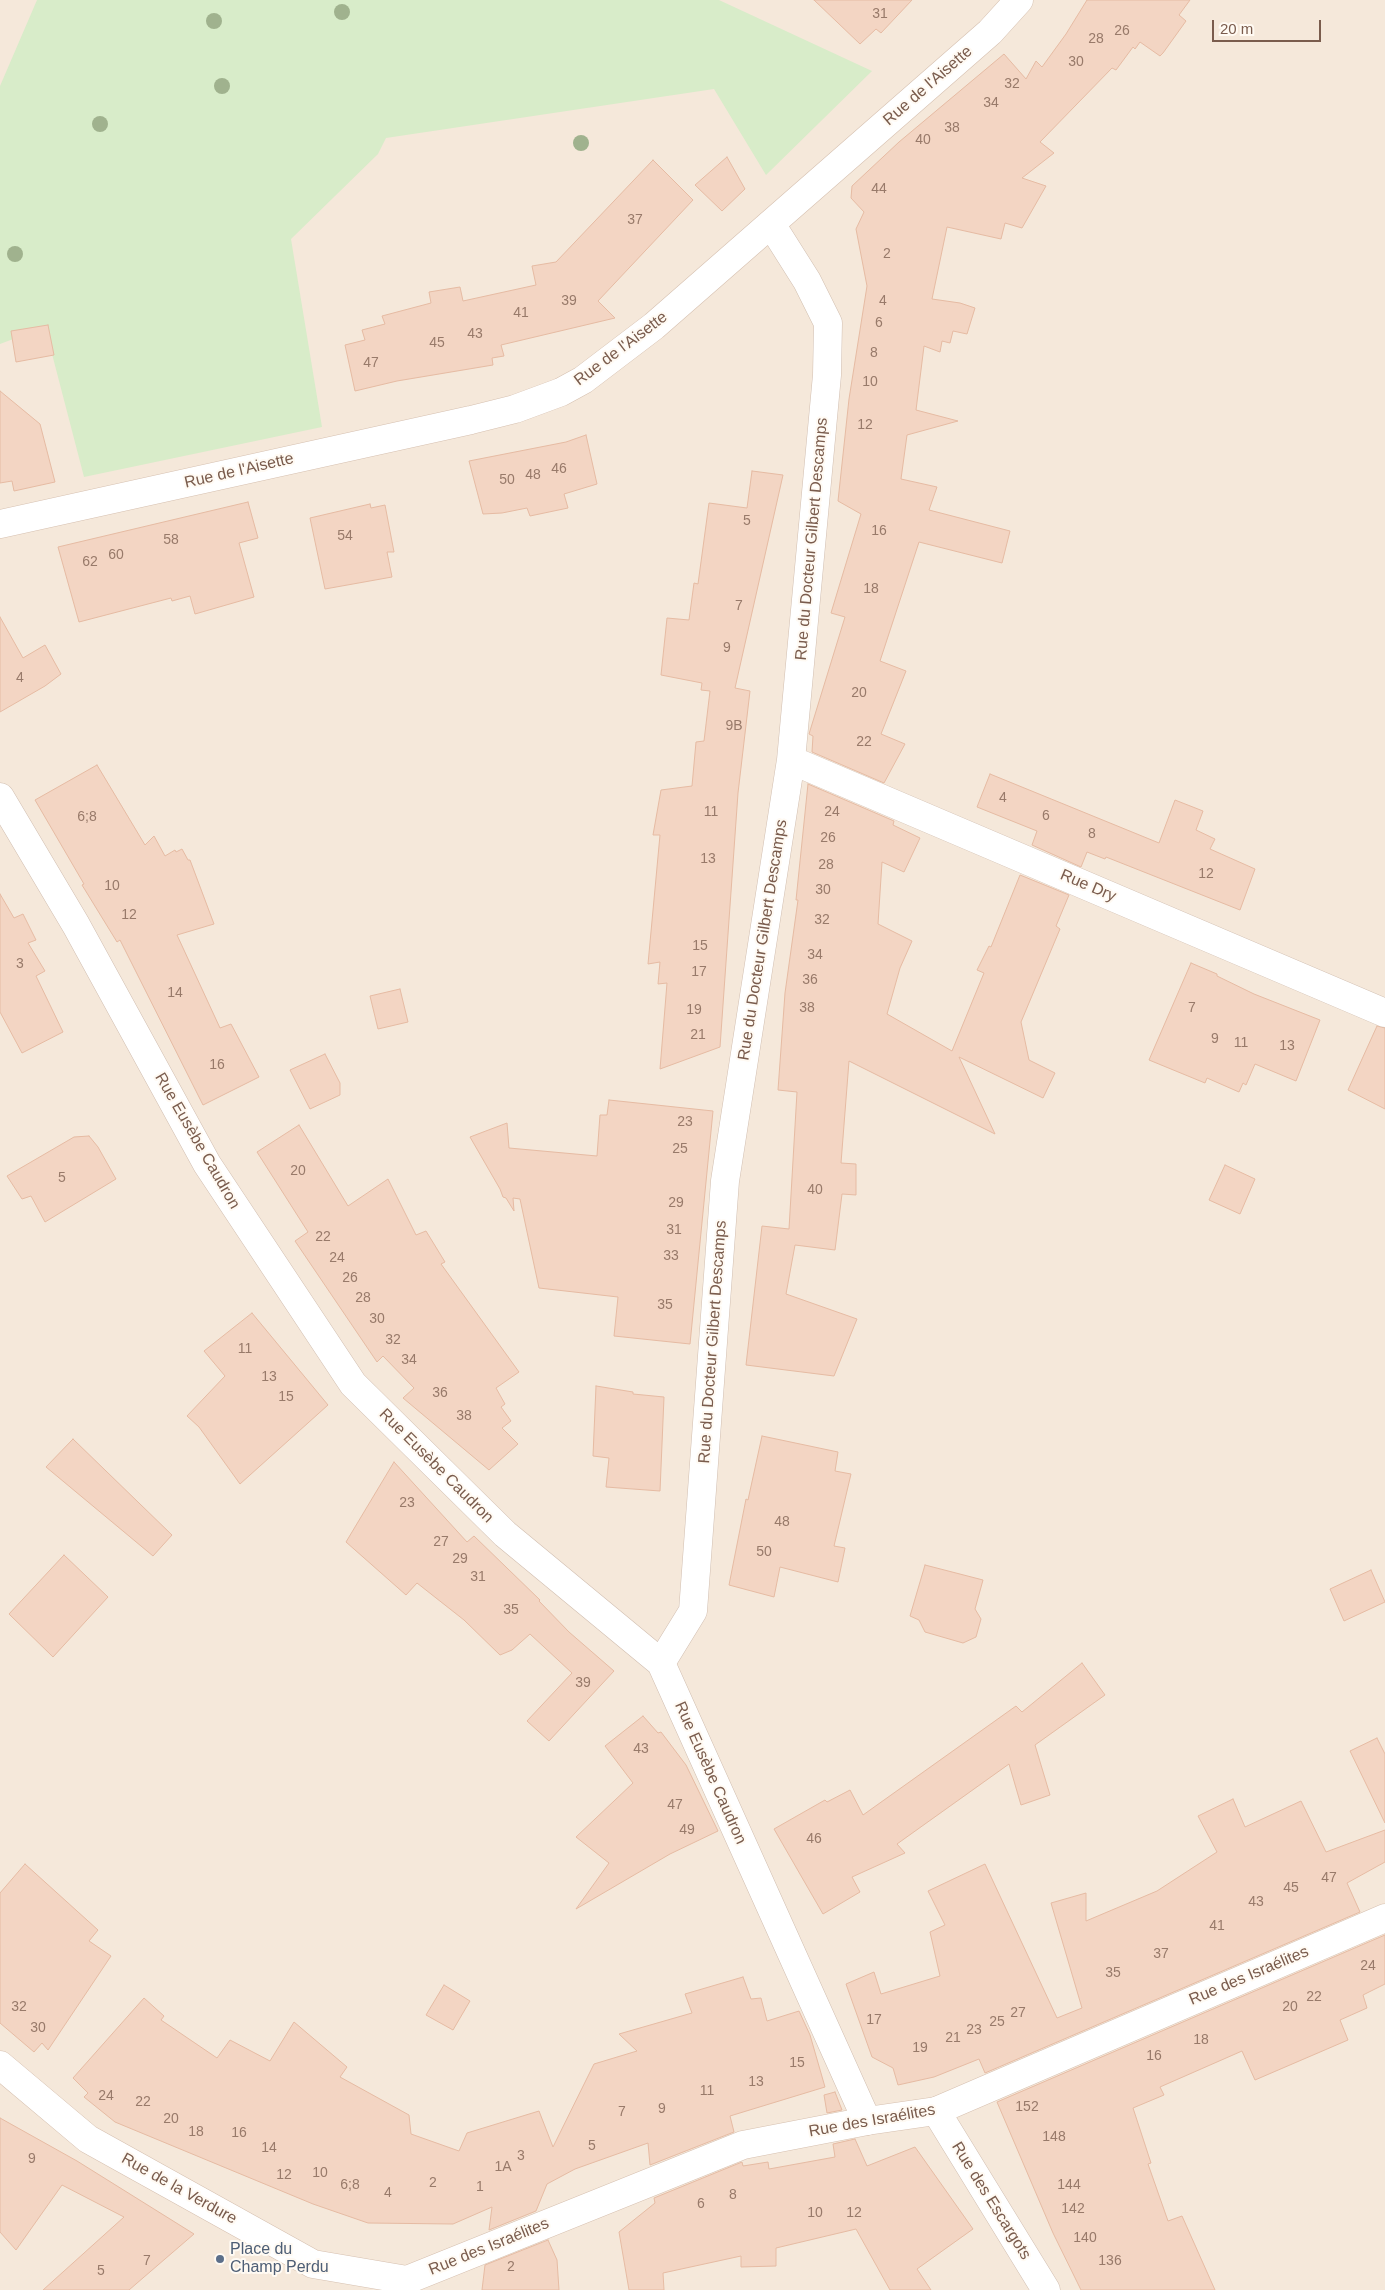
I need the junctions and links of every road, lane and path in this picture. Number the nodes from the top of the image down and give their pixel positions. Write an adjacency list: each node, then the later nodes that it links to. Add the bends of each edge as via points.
1 (1019, 0): 2 (street, Rue de l'Aisette, via 990,32)
2 (771, 224): 3 (street, Rue de l'Aisette, via 654,326 582,380 536,402 471,420); 4 (street, Rue du Docteur Gilbert Descamps, via 807,281 828,323 827,375)
3 (0, 524)
4 (791, 760): 6 (street, Rue Dry); 7 (street, Rue du Docteur Gilbert Descamps, via 725,1182 693,1611)
5 (0, 797): 7 (street, Rue Eusèbe Caudron, via 76,925 207,1164 353,1384 505,1534)
6 (1385, 1013)
7 (661, 1663): 11 (street, Rue Eusèbe Caudron)
8 (1385, 1918): 10 (street, Rue des Israélites)
9 (0, 2065): 12 (street, Rue de la Verdure, via 88,2139 313,2264)
10 (936, 2111): 11 (street, Rue des Israélites); 13 (street, Rue des Escargots)
11 (867, 2121): 12 (street, Rue des Israélites, via 743,2146)
12 (404, 2287)
13 (1046, 2290)

